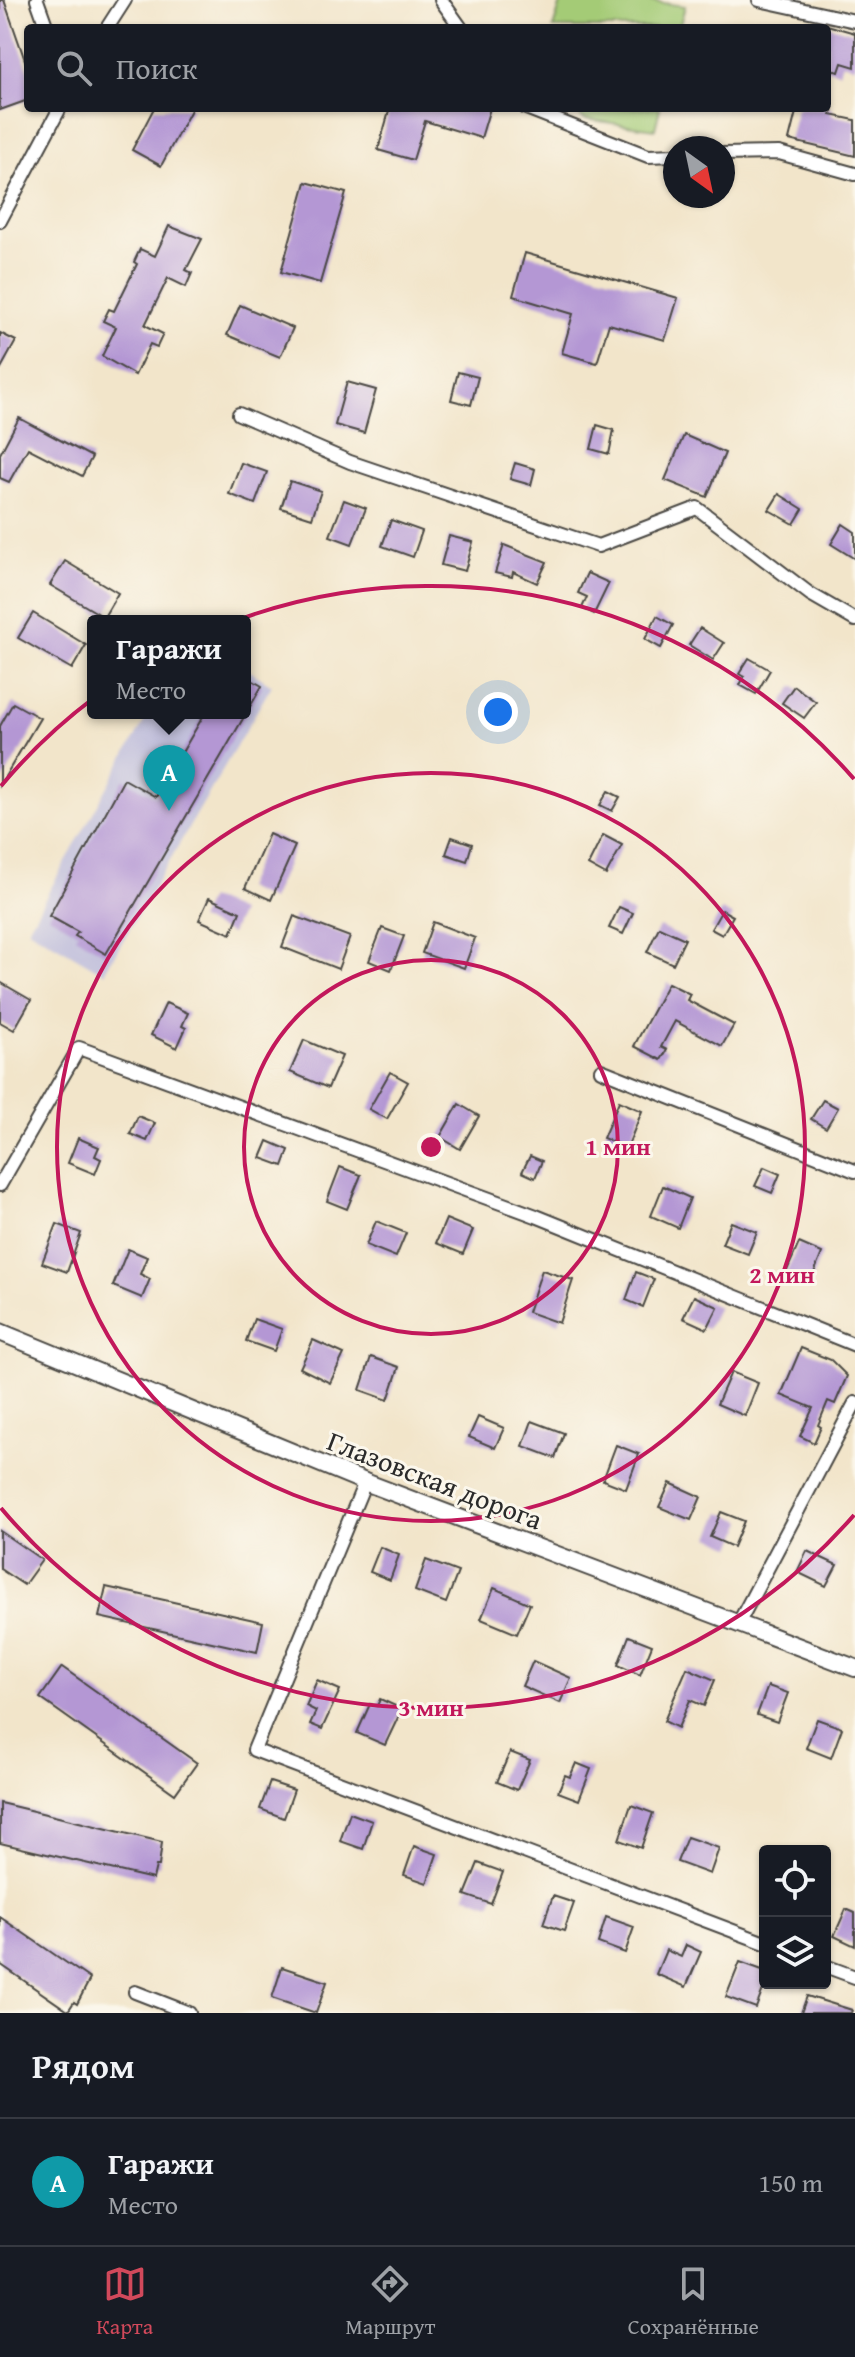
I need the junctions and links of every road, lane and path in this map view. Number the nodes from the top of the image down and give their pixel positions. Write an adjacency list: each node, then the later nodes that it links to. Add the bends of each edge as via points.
1 (37, 0): 6 (street)
2 (125, 0): 7 (street)
3 (441, 0): 8 (street)
4 (759, 0): 5 (street)
5 (855, 21)
6 (46, 24)
7 (110, 24)
8 (458, 24)
9 (58, 112): 14 (street)
10 (536, 112): 12 (street, via 648,156)
11 (735, 154): 13 (street, via 779,153)
12 (663, 155)
13 (855, 174)
14 (0, 221)
15 (239, 414): 16 (street, via 350,462 598,546 697,508 810,594)
16 (855, 620)
17 (601, 1070): 18 (street)
18 (855, 1171)
19 (0, 1185): 21 (street, via 79,1048 536,1216)
20 (0, 1332): 23 (street, Глазовская дорога)
21 (855, 1345)
22 (855, 1403): 24 (street)
23 (365, 1482): 24 (street, Глазовская дорога); 26 (street, via 254,1750)
24 (738, 1624): 25 (street, Глазовская дорога)
25 (855, 1668)
26 (759, 1941)
27 (831, 1968): 28 (street)
28 (855, 1977)
29 (135, 1992): 30 (street)
30 (189, 2013)

